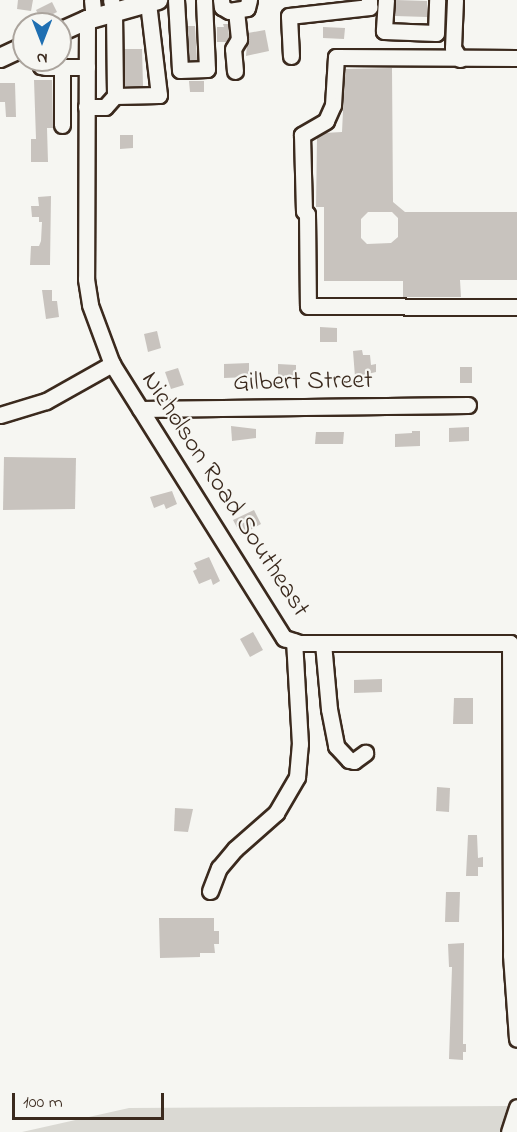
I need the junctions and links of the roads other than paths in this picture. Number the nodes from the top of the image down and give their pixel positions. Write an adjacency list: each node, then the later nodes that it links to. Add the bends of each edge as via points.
1 (176, 0): 2 (street, via 180,70 207,69)
2 (204, 0)
3 (221, 0): 13 (street, via 224,9)
4 (249, 0): 13 (street, via 247,8)
5 (369, 0): 18 (street, via 369,7 289,16)
6 (386, 0): 15 (street, via 384,31)
7 (437, 0): 16 (street)
8 (455, 0): 17 (street)
9 (464, 0): 20 (street)
10 (143, 2): 11 (main road); 26 (street, via 159,95)
11 (113, 6): 12 (main road); 26 (street)
12 (91, 8): 14 (main road); 22 (street, Nicholson Road Southeast)
13 (236, 10): 24 (street)
14 (72, 23)
15 (413, 33): 16 (street); 19 (street)
16 (436, 33): 17 (street)
17 (453, 34): 20 (street, via 453,48)
18 (291, 56)
19 (407, 58): 20 (street); 29 (street, via 336,57 333,105 326,121 302,135 308,306)
20 (460, 58): 21 (street)
21 (517, 58)
22 (87, 67): 23 (street); 27 (street, Nicholson Road Southeast)
23 (72, 68)
24 (235, 71)
25 (62, 72): 28 (street)
26 (115, 96): 27 (street, via 105,107)
27 (86, 107): 30 (street, Nicholson Road Southeast, via 86,279 90,305)
28 (62, 125)
29 (517, 307)
30 (112, 364): 32 (street, Nicholson Road Southeast); 33 (street, via 46,400)
31 (468, 405): 32 (street, Gilbert Street)
32 (140, 409): 34 (street, Nicholson Road Southeast, via 284,638)
33 (0, 415)
34 (294, 641): 35 (street, Nicholson Road Southeast); 38 (street, via 300,744 297,777 276,813 219,868)
35 (323, 643): 36 (street, Nicholson Road Southeast, via 510,643); 37 (street, via 328,709 336,746 349,760)
36 (513, 651): 39 (street, Nicholson Road Southeast, via 511,955)
37 (365, 753)
38 (210, 891)
39 (517, 1039)
40 (517, 1107): 41 (street)
41 (509, 1132)

